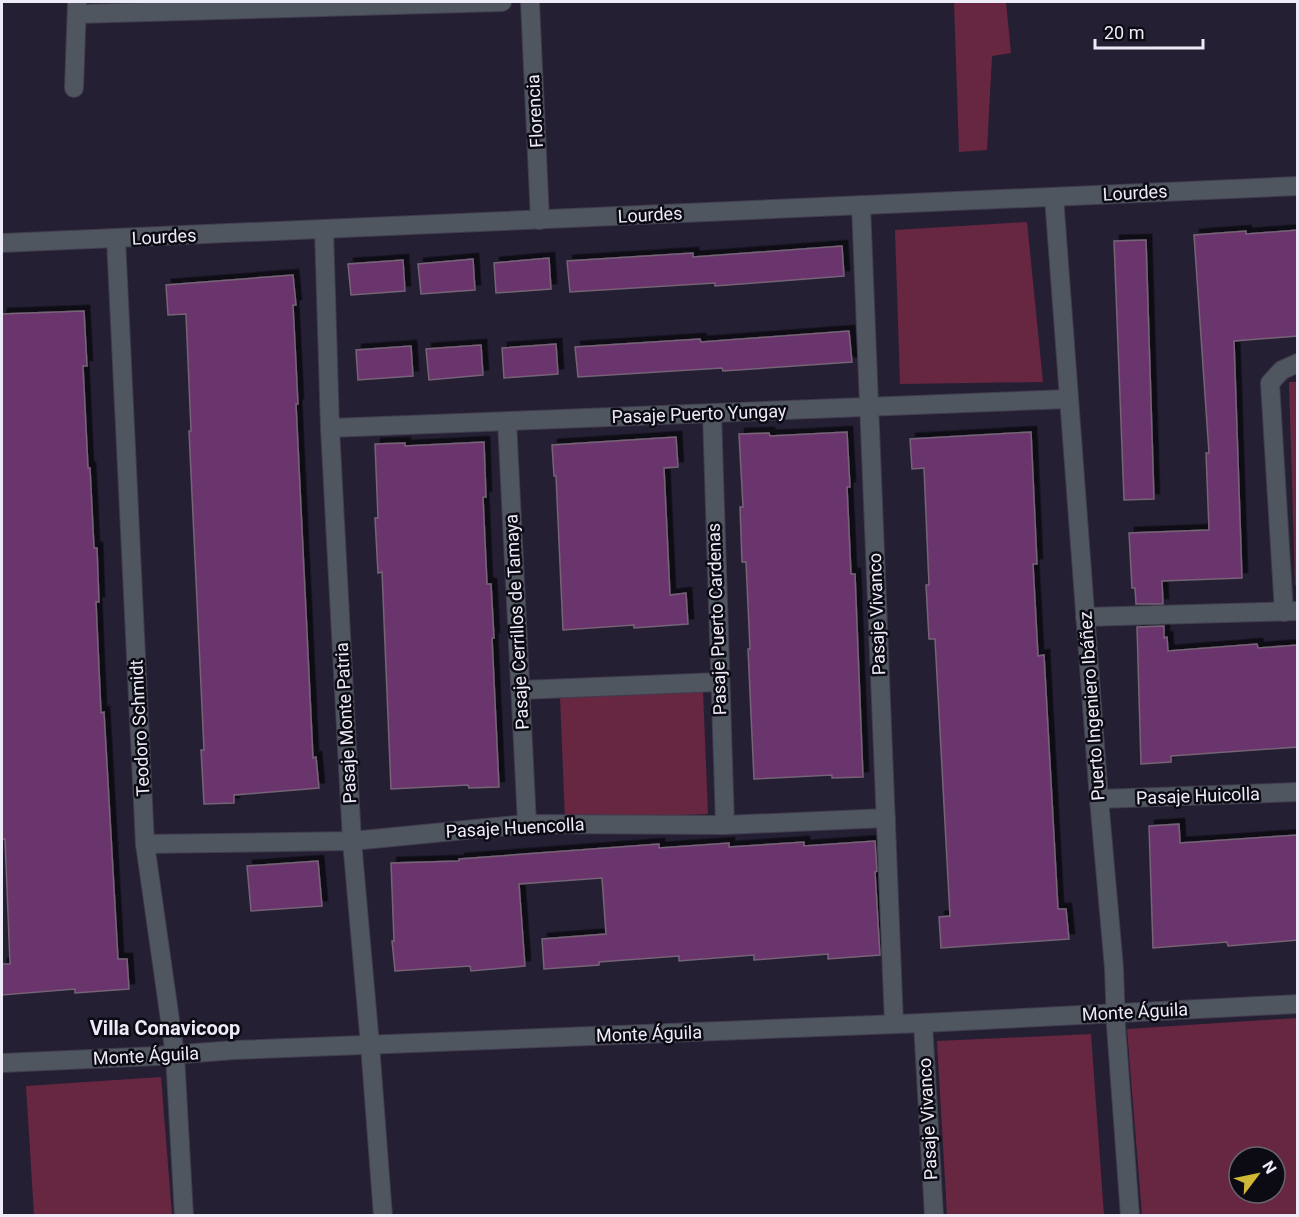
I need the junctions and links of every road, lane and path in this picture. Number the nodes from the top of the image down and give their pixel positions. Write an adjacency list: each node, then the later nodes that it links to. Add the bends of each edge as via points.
1 (502, 2): 3 (street)
2 (530, 2): 8 (street, Florencia)
3 (77, 8): 4 (street)
4 (74, 88)
5 (1298, 186): 6 (street, Lourdes)
6 (1054, 197): 7 (street, Lourdes); 13 (street, Puerto Ingeniero Ibáñez)
7 (861, 205): 8 (street, Lourdes); 14 (street, Pasaje Vivanco)
8 (540, 220): 9 (street, Lourdes)
9 (324, 229): 10 (street, Lourdes); 17 (street, Pasaje Monte Patria)
10 (116, 239): 11 (street, Lourdes); 28 (street, Teodoro Schmidt)
11 (2, 243)
12 (1298, 363): 18 (street, via 1282,370 1270,383)
13 (1068, 399): 14 (street, Pasaje Puerto Yungay); 19 (street, Puerto Ingeniero Ibáñez)
14 (869, 407): 15 (street, Pasaje Puerto Yungay); 24 (street, Pasaje Vivanco)
15 (712, 413): 16 (street, Pasaje Puerto Yungay); 20 (street, Pasaje Puerto Cardenas)
16 (507, 421): 17 (street, Pasaje Puerto Yungay); 21 (street, Pasaje Cerrillos de Tamaya)
17 (330, 428): 27 (street, Pasaje Monte Patria)
18 (1291, 612): 19 (street)
19 (1085, 617): 23 (street, Puerto Ingeniero Ibáñez)
20 (719, 682): 21 (street); 26 (street, Pasaje Puerto Cardenas)
21 (520, 690): 25 (street, Pasaje Cerrillos de Tamaya)
22 (1298, 792): 23 (street, Pasaje Huicolla)
23 (1099, 799): 30 (street, Puerto Ingeniero Ibáñez)
24 (886, 818): 26 (street, Pasaje Huencolla); 32 (street, Pasaje Vivanco)
25 (527, 824): 26 (street, Pasaje Huencolla); 27 (street, Pasaje Huencolla)
26 (725, 825)
27 (352, 841): 28 (street, Pasaje Huencolla); 33 (street, Pasaje Monte Patria)
28 (145, 844): 34 (street, Teodoro Schmidt)
29 (1298, 1004): 30 (street, Monte Águila)
30 (1115, 1013): 31 (street, Monte Águila); 39 (street, Puerto Ingeniero Ibáñez)
31 (923, 1023): 32 (street, Monte Águila); 38 (street, Pasaje Vivanco)
32 (894, 1024): 33 (street, Monte Águila)
33 (370, 1045): 34 (street, Monte Águila); 37 (street, Pasaje Monte Patria)
34 (175, 1055): 35 (street, Monte Águila); 36 (street, Teodoro Schmidt)
35 (2, 1063)
36 (184, 1215)
37 (382, 1215)
38 (934, 1215)
39 (1130, 1215)

